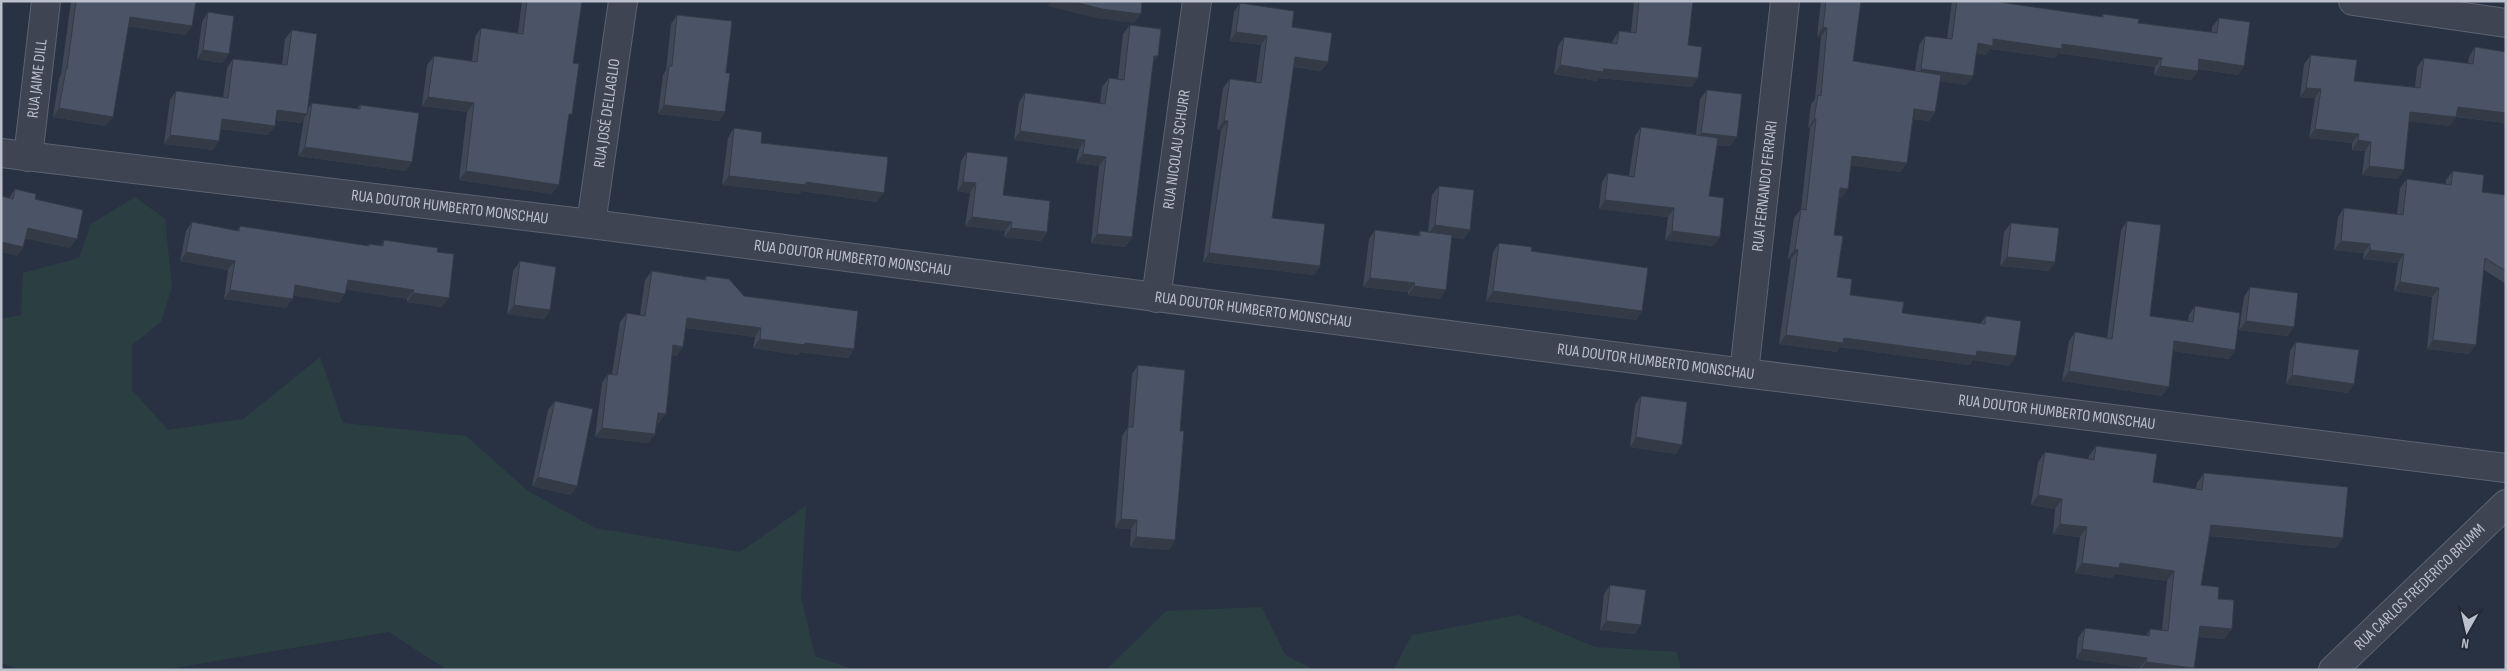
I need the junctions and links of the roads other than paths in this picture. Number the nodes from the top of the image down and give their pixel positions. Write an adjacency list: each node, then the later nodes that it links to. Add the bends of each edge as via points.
1 (46, 1): 8 (street, RUA JAIME DILL)
2 (623, 1): 9 (street, RUA JOSÉ DELLAGLIO)
3 (1197, 1): 10 (street, RUA NICOLAU SCHURR)
4 (1785, 1): 11 (street, RUA FERNANDO FERRARI)
5 (2366, 2): 6 (street)
6 (2506, 23)
7 (1, 153): 8 (street, RUA DOUTOR HUMBERTO MONSCHAU)
8 (28, 157): 9 (street, RUA DOUTOR HUMBERTO MONSCHAU)
9 (591, 224): 10 (street, RUA DOUTOR HUMBERTO MONSCHAU)
10 (1156, 298): 11 (street, RUA DOUTOR HUMBERTO MONSCHAU)
11 (1744, 373): 12 (street, RUA DOUTOR HUMBERTO MONSCHAU)
12 (2506, 468)
13 (2506, 504): 14 (street, RUA CARLOS FREDERICO BRUMM)
14 (2333, 670)

